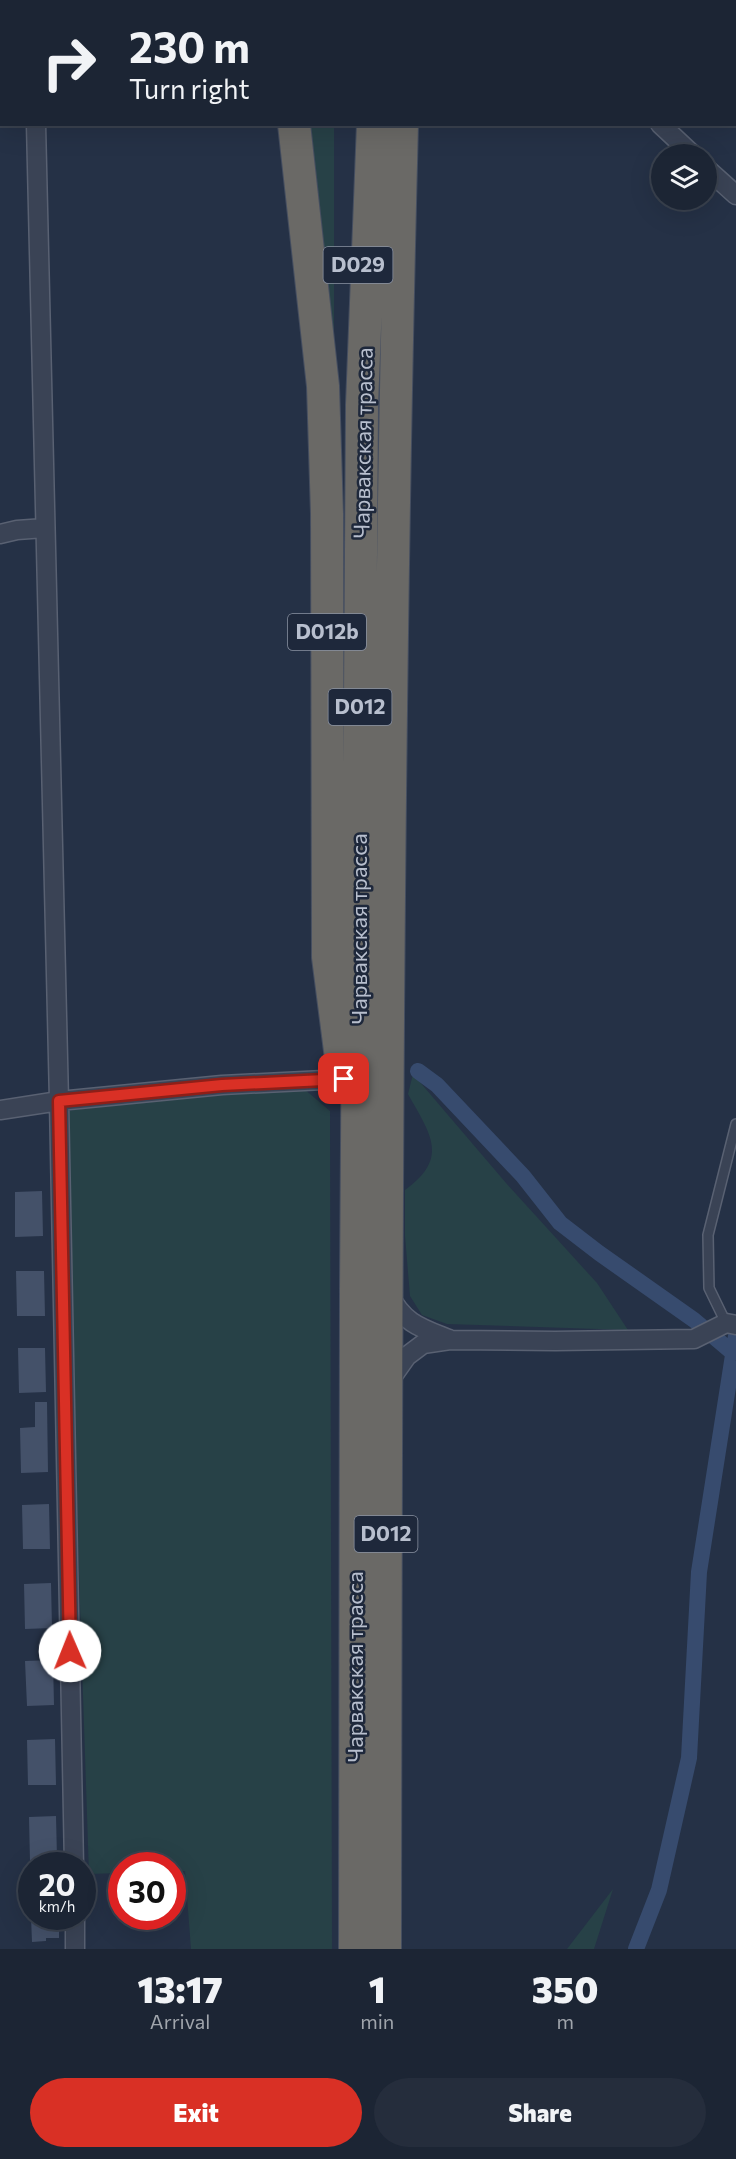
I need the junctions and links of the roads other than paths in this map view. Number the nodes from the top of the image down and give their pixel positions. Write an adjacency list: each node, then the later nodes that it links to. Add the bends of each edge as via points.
1 (36, 126): 11 (street)
2 (294, 126): 13 (highway, D012b, via 323,386 328,957)
3 (353, 126): 10 (highway, D029)
4 (373, 126): 10 (highway, Чарвакская трасса / D012)
5 (402, 126): 18 (highway, Чарвакская трасса / D012, via 393,489)
6 (662, 126): 7 (street)
7 (681, 144)
8 (717, 178): 9 (street)
9 (736, 195)
10 (362, 405): 17 (highway, Чарвакская трасса / D012)
11 (45, 528): 12 (street); 14 (street)
12 (0, 534)
13 (344, 1079): 14 (street, via 231,1084); 17 (highway, D012b)
14 (59, 1101): 15 (street); 22 (street)
15 (0, 1110)
16 (736, 1124): 19 (lane, via 708,1235 709,1288)
17 (357, 1138): 25 (highway, Чарвакская трасса / D012)
18 (387, 1290): 20 (street, via 410,1321); 21 (highway, Чарвакская трасса / D012)
19 (731, 1324): 20 (street, via 694,1339)
20 (450, 1340): 21 (street, via 415,1349 394,1372)
21 (386, 1394): 26 (highway, Чарвакская трасса / D012)
22 (74, 1852)
23 (75, 1930): 24 (street)
24 (75, 1949)
25 (355, 1949)
26 (385, 1949)

